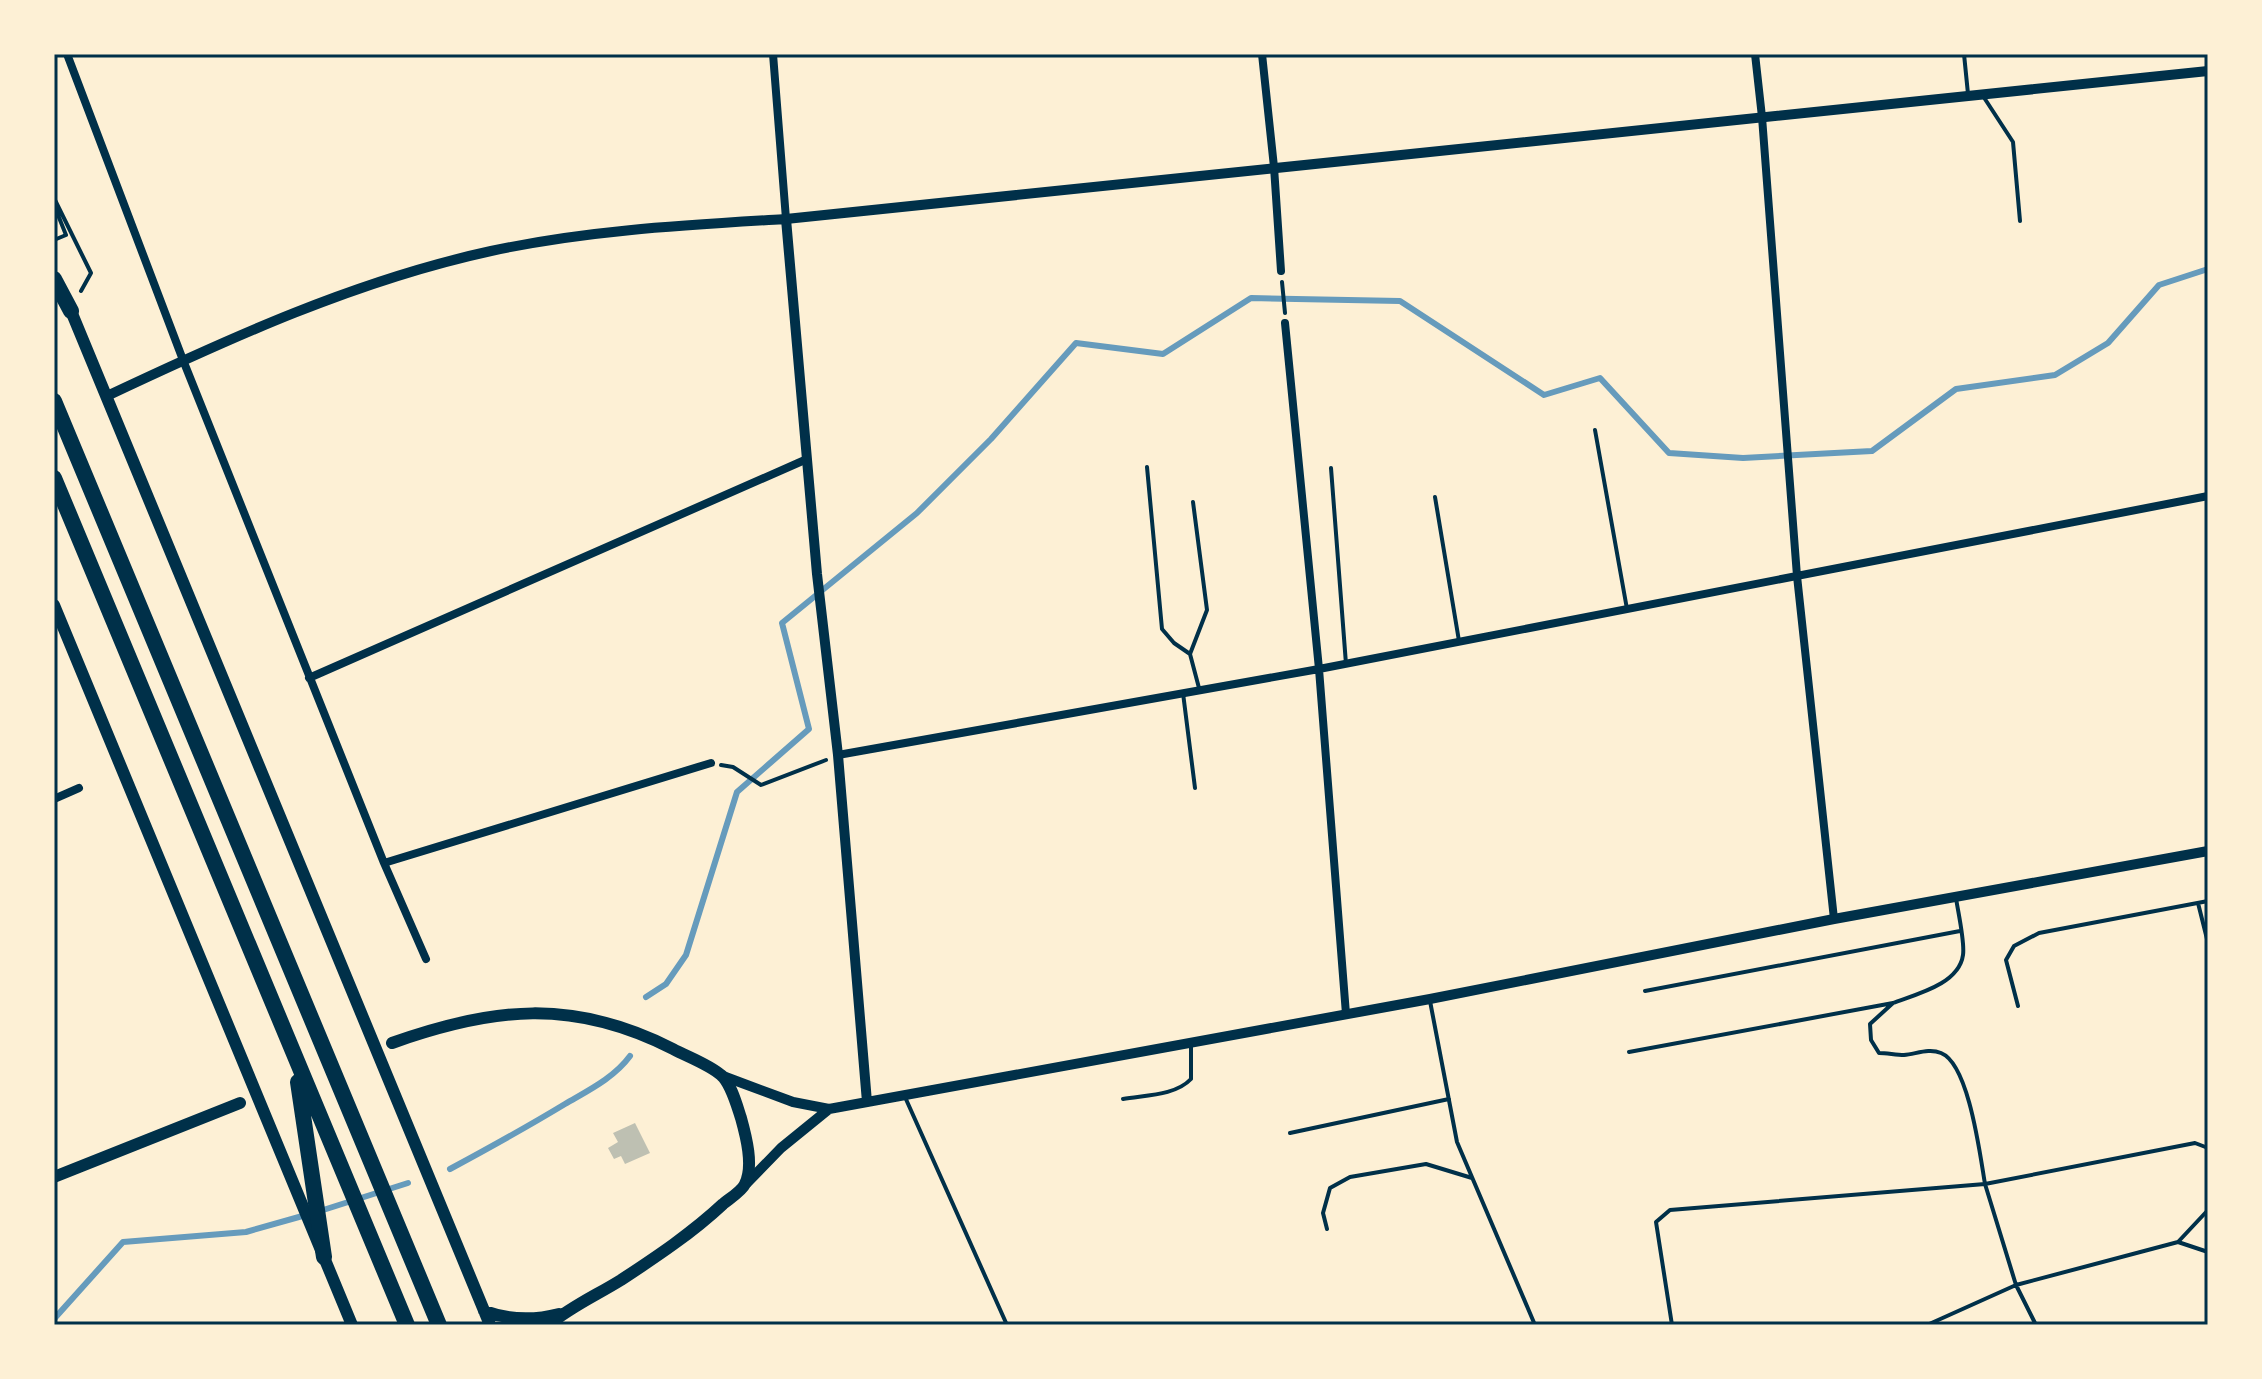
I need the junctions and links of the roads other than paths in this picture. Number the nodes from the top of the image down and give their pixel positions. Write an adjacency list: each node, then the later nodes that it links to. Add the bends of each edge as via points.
1 (67, 54): 17 (street)
2 (773, 54): 11 (street)
3 (1262, 54): 10 (street)
4 (1755, 54): 9 (street)
5 (1964, 54): 8 (lane)
6 (2208, 71): 7 (street)
7 (1982, 95): 8 (street); 12 (lane, via 2013,142)
8 (1968, 96): 9 (street)
9 (1762, 117): 10 (street); 28 (street)
10 (1274, 167): 11 (street); 13 (street)
11 (786, 219): 17 (street, via 609,231 489,251 332,298); 21 (street)
12 (2020, 221)
13 (1281, 271)
14 (54, 279): 15 (highway)
15 (71, 311): 18 (main road)
16 (1285, 323): 35 (street)
17 (183, 360): 18 (street); 36 (street)
18 (107, 396): 82 (main road)
19 (54, 401): 85 (highway)
20 (1595, 430): 30 (lane)
21 (807, 459): 36 (street); 39 (street)
22 (1147, 467): 33 (lane, via 1162,629)
23 (1331, 468): 34 (lane)
24 (54, 478): 61 (highway)
25 (2208, 496): 28 (street)
26 (1435, 497): 32 (lane)
27 (1193, 502): 33 (lane, via 1207,610)
28 (1797, 576): 30 (street); 49 (street)
29 (54, 605): 31 (main road)
30 (1627, 609): 32 (street)
31 (57, 619): 79 (main road)
32 (1460, 642): 34 (street)
33 (1190, 654): 37 (lane)
34 (1346, 664): 35 (street)
35 (1319, 669): 37 (street); 57 (street)
36 (309, 678): 45 (street)
37 (1199, 690): 38 (street)
38 (1183, 693): 39 (street); 42 (lane)
39 (838, 755): 66 (street)
40 (711, 763): 45 (street)
41 (79, 788): 43 (street)
42 (1195, 788)
43 (54, 799)
44 (2208, 851): 46 (street)
45 (384, 863): 52 (street)
46 (1956, 898): 49 (street); 50 (lane)
47 (2208, 901): 48 (lane)
48 (2198, 903): 51 (lane); 56 (lane, via 2039,933 2014,946 2006,960)
49 (1834, 919): 54 (street)
50 (1960, 931): 53 (lane); 55 (lane, via 1963,954 1956,972)
51 (2208, 943)
52 (426, 959)
53 (1645, 991)
54 (1430, 999): 57 (street); 65 (lane)
55 (1893, 1003): 60 (lane); 73 (lane, via 1870,1024 1871,1040 1879,1053 1944,1053 1956,1068 1968,1093)
56 (2018, 1006)
57 (1346, 1014): 58 (street)
58 (1191, 1042): 63 (street); 64 (lane, via 1191,1079 1184,1086)
59 (392, 1043): 62 (main road, via 476,1018 561,1014 644,1035)
60 (1629, 1052)
61 (295, 1057): 79 (highway); 84 (highway)
62 (723, 1076): 68 (street, via 793,1102); 74 (main road, via 746,1137)
63 (904, 1095): 66 (street); 88 (lane)
64 (1123, 1099)
65 (1449, 1099): 69 (lane); 72 (lane, via 1457,1142)
66 (867, 1102): 68 (street)
67 (240, 1103): 71 (main road)
68 (829, 1109): 74 (street)
69 (1290, 1133)
70 (2208, 1148): 73 (lane, via 2195,1143)
71 (54, 1177)
72 (1472, 1178): 76 (lane, via 1426,1164 1350,1177 1330,1188 1323,1213); 89 (lane)
73 (1985, 1184): 80 (lane); 90 (lane, via 1670,1210 1656,1222)
74 (745, 1185): 81 (main road, via 668,1248)
75 (2208, 1210): 77 (lane)
76 (1327, 1229)
77 (2178, 1242): 78 (lane); 80 (lane)
78 (2208, 1252)
79 (324, 1257): 83 (main road)
80 (2016, 1285): 91 (lane); 92 (lane)
81 (573, 1308): 82 (main road, via 526,1319); 87 (main road)
82 (484, 1311): 86 (main road)
83 (352, 1325)
84 (407, 1325)
85 (439, 1325)
86 (490, 1325)
87 (549, 1325)
88 (1007, 1325)
89 (1535, 1325)
90 (1672, 1325)
91 (1927, 1325)
92 (2036, 1325)

